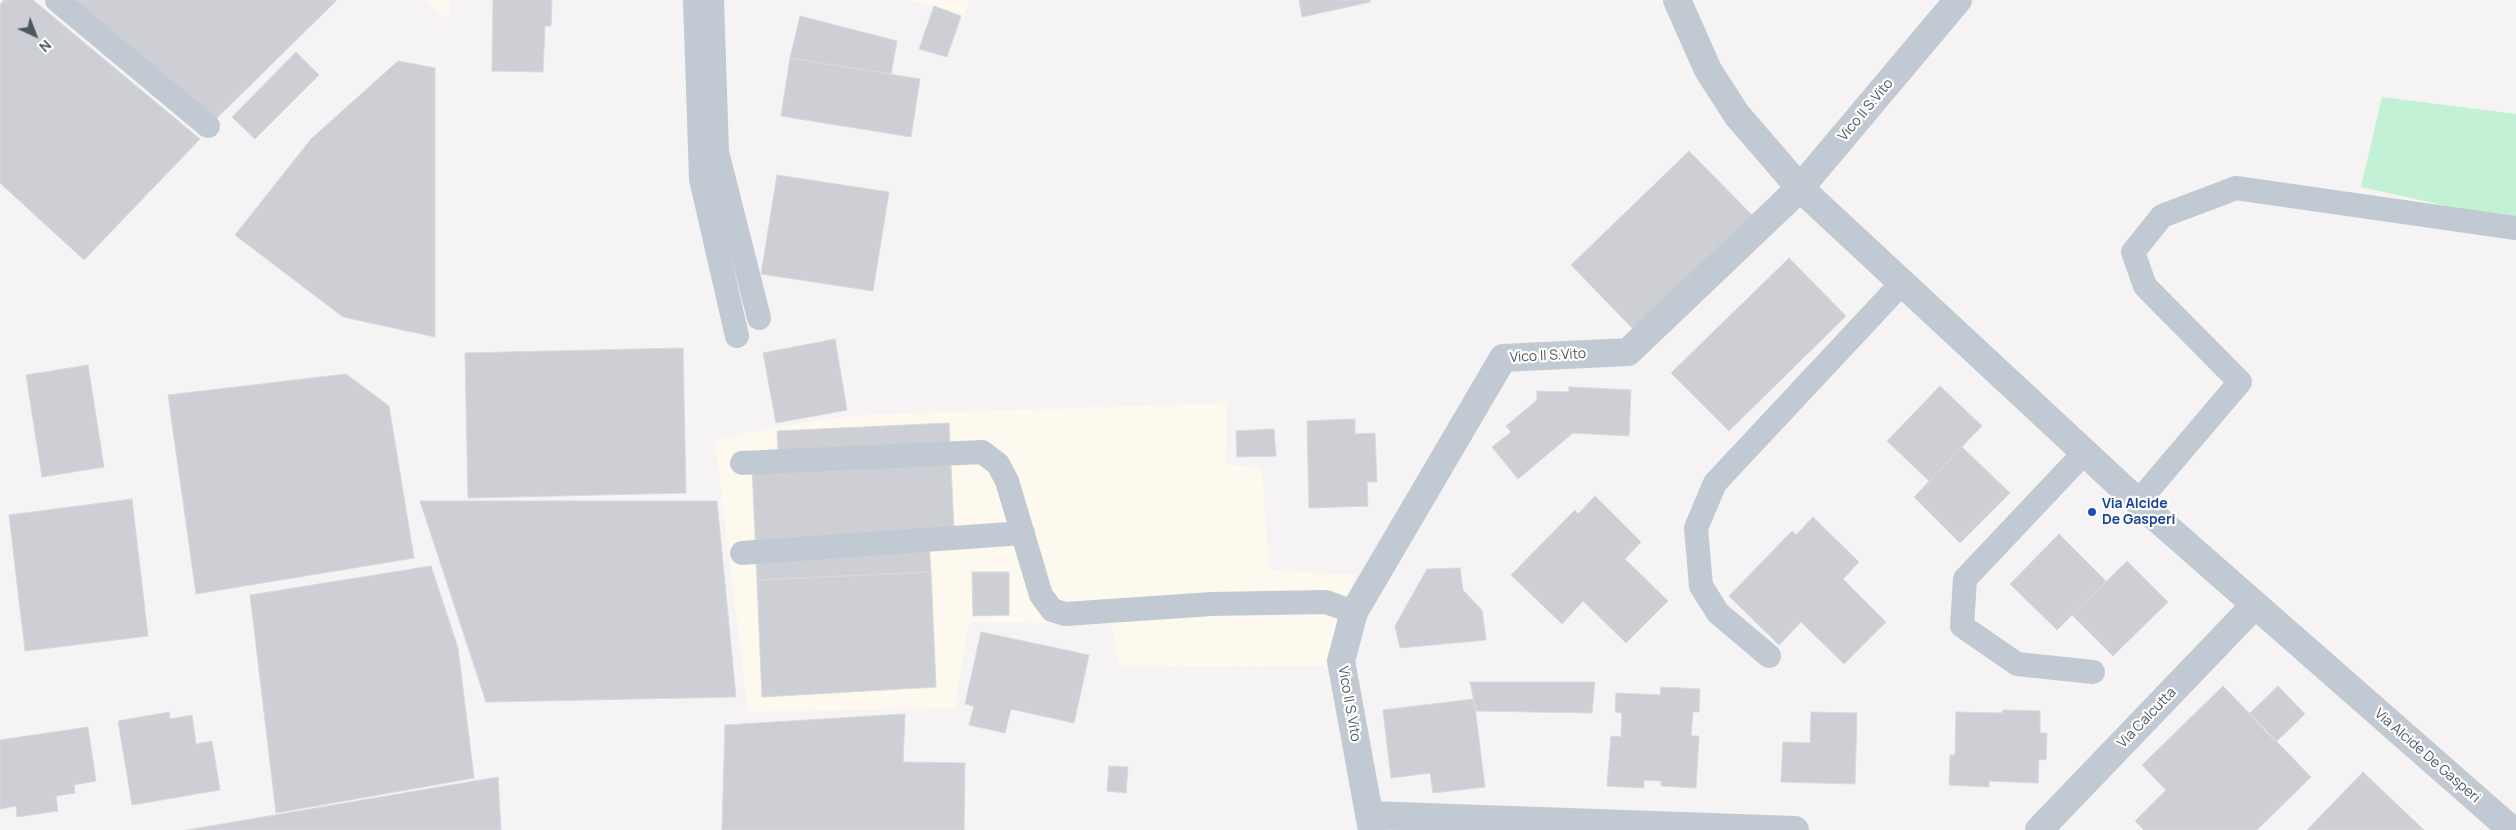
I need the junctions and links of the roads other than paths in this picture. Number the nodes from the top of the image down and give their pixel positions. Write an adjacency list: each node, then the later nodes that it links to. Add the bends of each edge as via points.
1 (57, 0): 6 (lane)
2 (695, 0): 11 (lane, via 701,179)
3 (712, 0): 10 (lane, via 717,152)
4 (1677, 0): 7 (street, Via Alcide De Gasperi, via 1708,70 1737,114)
5 (1958, 0): 7 (street, Vico II S.Vito)
6 (208, 126)
7 (1800, 188): 9 (street, Via Alcide De Gasperi); 18 (street, Vico II S.Vito, via 1628,352 1503,358)
8 (2516, 228): 14 (lane, via 2236,188 2162,216 2133,252 2145,286 2240,382)
9 (1902, 283): 12 (street, Via Alcide De Gasperi); 19 (lane, via 1715,483 1696,528 1701,586 1718,612)
10 (758, 318)
11 (737, 336)
12 (2084, 453): 14 (street, Via Alcide De Gasperi); 20 (lane, via 1965,579 1962,626 2017,664)
13 (742, 463): 15 (lane, via 982,452 998,464 1007,481)
14 (2138, 502): 17 (street, Via Alcide De Gasperi)
15 (1023, 533): 16 (lane); 18 (lane, via 1041,595 1052,610 1065,614 1212,604 1326,602)
16 (742, 552)
17 (2254, 606): 23 (street, Via Calcutta); 24 (street, Via Alcide De Gasperi)
18 (1354, 612): 21 (street, Vico II S.Vito, via 1341,661)
19 (1769, 656)
20 (2093, 672)
21 (1370, 822): 22 (street)
22 (1795, 830)
23 (2039, 830)
24 (2512, 830)

